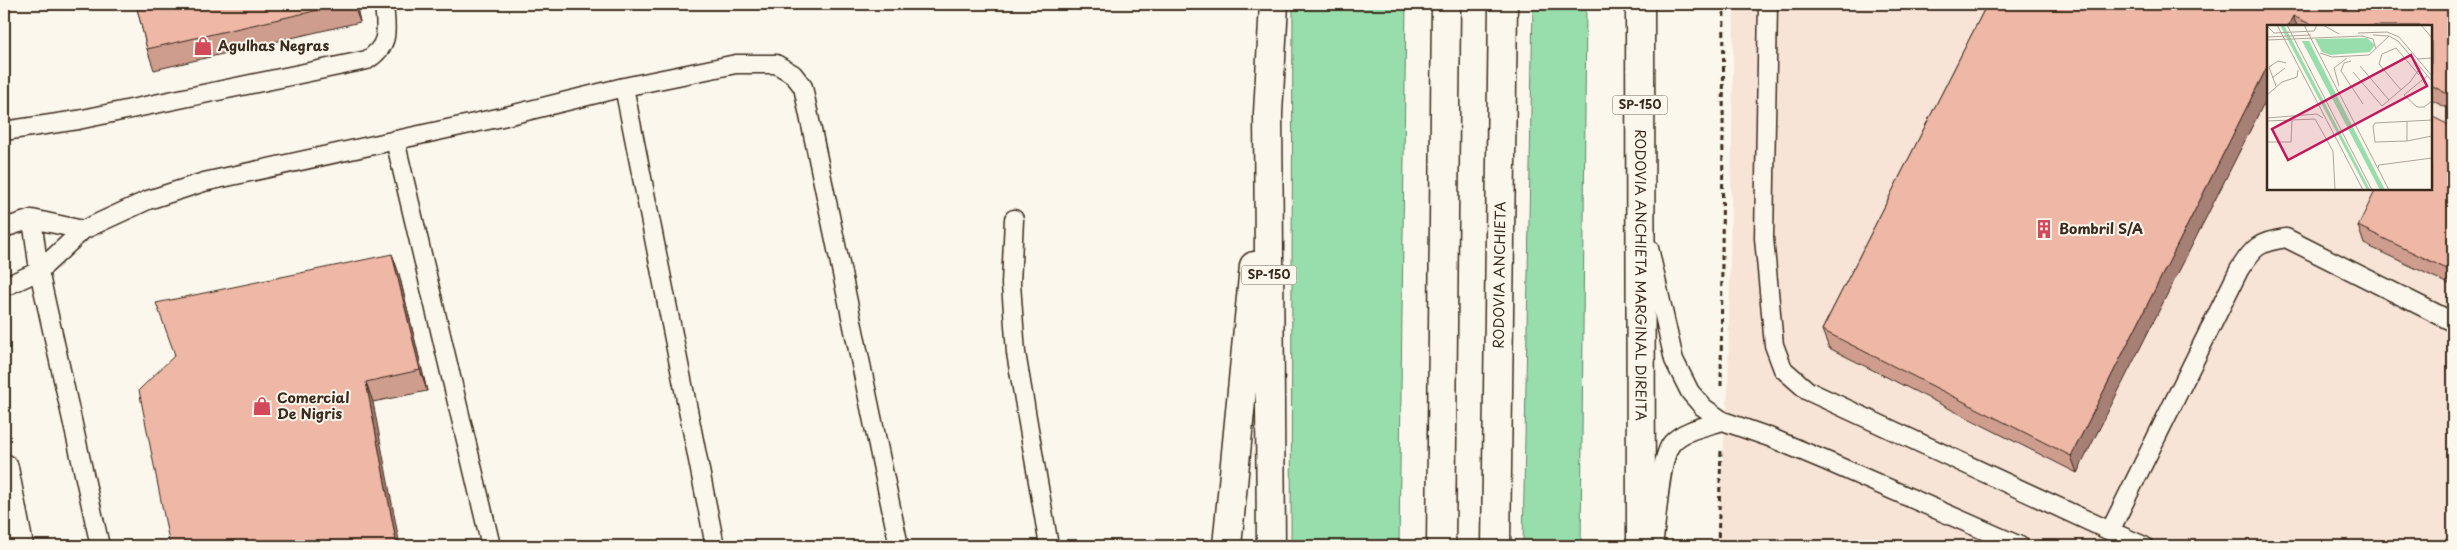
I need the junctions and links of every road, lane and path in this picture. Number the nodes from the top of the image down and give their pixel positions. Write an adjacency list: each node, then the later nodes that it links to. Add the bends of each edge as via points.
1 (384, 4): 10 (lane, via 384,43 379,52 368,60 78,120)
2 (1274, 4): 9 (main road, SP-150)
3 (1446, 4): 31 (main road)
4 (1503, 4): 32 (main road, RODOVIA ANCHIETA)
5 (1640, 4): 12 (main road, RODOVIA ANCHIETA MARGINAL DIREITA / SP-150)
6 (1724, 4): 20 (path)
7 (1768, 4): 22 (lane, via 1764,238 1774,345 1784,369 1808,391)
8 (624, 87): 11 (lane); 26 (lane); 27 (lane, via 736,64 776,64 793,74 803,87)
9 (1268, 113): 29 (main road); 30 (main road, SP-150)
10 (4, 131)
11 (395, 140): 16 (lane, via 204,182 148,200); 25 (lane)
12 (1641, 206): 20 (lane, via 1674,360 1690,392 1703,408); 33 (main road, RODOVIA ANCHIETA MARGINAL DIREITA / SP-150)
13 (32, 219): 15 (lane); 16 (lane); 17 (lane)
14 (1014, 219): 28 (lane, via 1011,284 1016,353)
15 (4, 228)
16 (83, 230): 17 (lane)
17 (39, 272): 18 (lane); 24 (lane)
18 (4, 287)
19 (2453, 322): 22 (lane, via 2286,238 2267,241 2253,248 2239,270)
20 (1722, 421): 34 (lane, via 1687,433 1672,443 1663,466); 35 (path); 36 (lane, via 1815,456)
21 (4, 468): 23 (main road)
22 (2110, 530): 37 (lane)
23 (19, 546)
24 (100, 546)
25 (491, 546)
26 (715, 546)
27 (898, 546)
28 (1049, 546)
29 (1227, 546)
30 (1271, 546)
31 (1440, 546)
32 (1496, 546)
33 (1641, 546)
34 (1654, 546)
35 (1718, 546)
36 (2020, 546)
37 (2144, 546)

